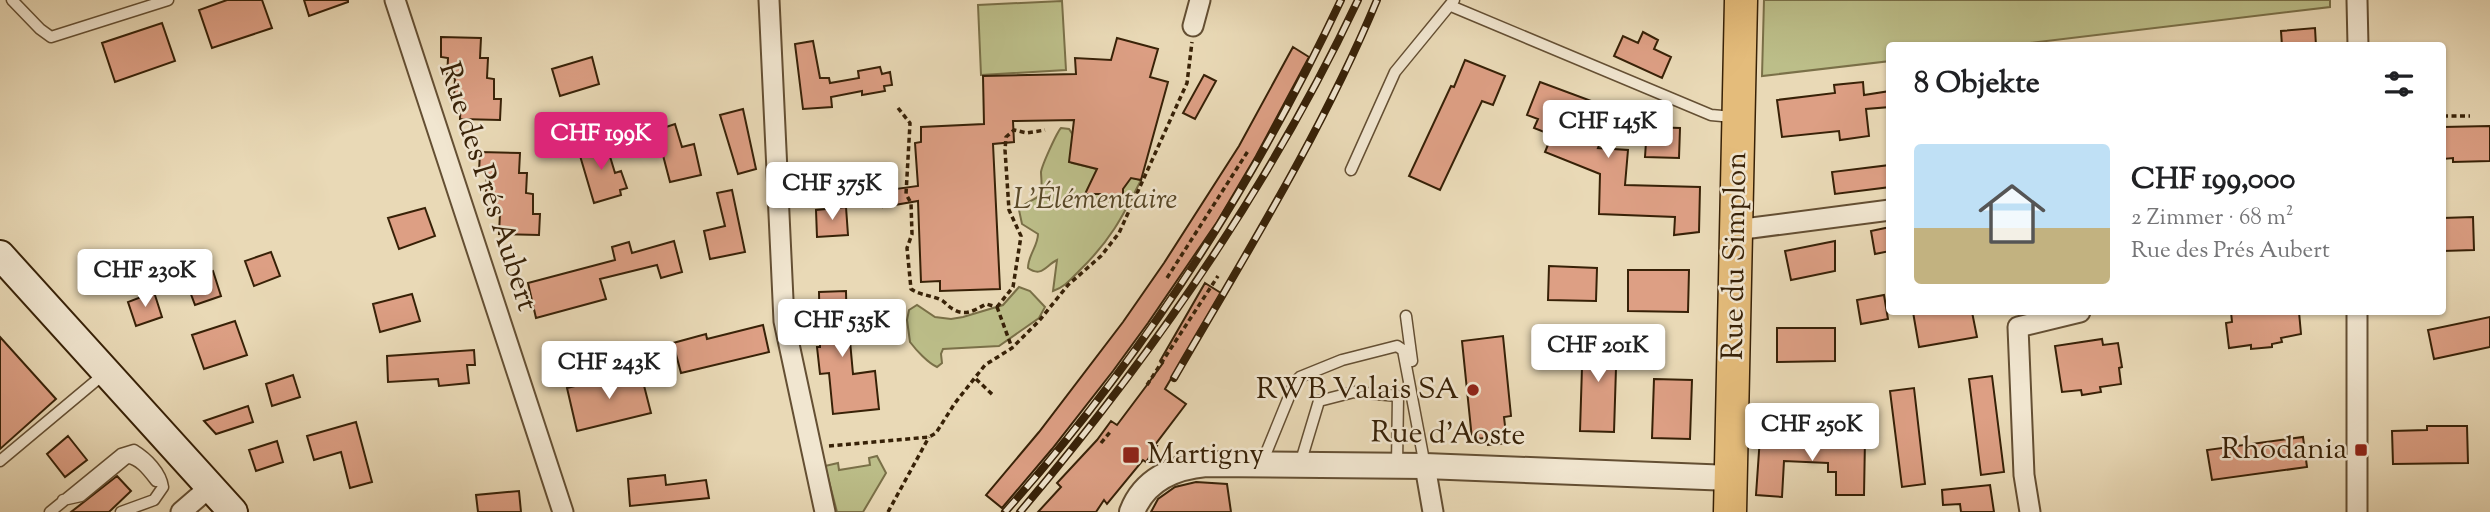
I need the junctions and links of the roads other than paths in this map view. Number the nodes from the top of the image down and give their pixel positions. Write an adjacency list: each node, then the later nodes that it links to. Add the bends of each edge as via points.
1 (12, 0): 2 (lane, via 51,37)
2 (168, 0)
3 (395, 0): 31 (street, Rue des Prés Aubert)
4 (769, 0): 32 (street, via 784,321)
5 (1200, 0): 9 (street)
6 (1741, 0): 11 (main road, Rue du Simplon)
7 (2357, 0): 10 (street)
8 (1453, 3): 11 (lane, via 1711,115); 12 (lane, via 1395,72)
9 (1193, 26)
10 (2358, 42)
11 (1739, 118): 14 (main road, Rue du Simplon)
12 (1351, 170)
13 (1886, 211): 14 (street)
14 (1736, 230): 25 (main road, Rue du Simplon)
15 (0, 255): 19 (main road)
16 (2068, 315): 36 (street, via 2018,327 2024,475)
17 (2357, 315): 37 (street)
18 (1406, 316): 24 (lane)
19 (105, 373): 20 (lane); 26 (main road)
20 (0, 461)
21 (1262, 463): 22 (street, Rue d'Aoste); 24 (lane); 24 (lane, via 1300,377 1397,346 1403,350); 33 (street, Rue d'Aoste, via 1197,465 1165,475 1150,485)
22 (1300, 464): 23 (street, Rue d'Aoste); 23 (lane, via 1319,401 1354,392 1398,396)
23 (1397, 466): 24 (street, Rue d'Aoste)
24 (1425, 466): 25 (street, Rue d'Aoste); 34 (street)
25 (1731, 478): 35 (main road, Rue du Simplon)
26 (210, 487): 29 (street); 30 (main road)
27 (50, 512): 28 (lane, via 121,454 134,450 162,478 163,487 154,500)
28 (121, 512)
29 (181, 512)
30 (233, 512)
31 (563, 512)
32 (825, 512)
33 (1132, 512)
34 (1433, 512)
35 (1730, 512)
36 (2030, 512)
37 (2357, 512)

